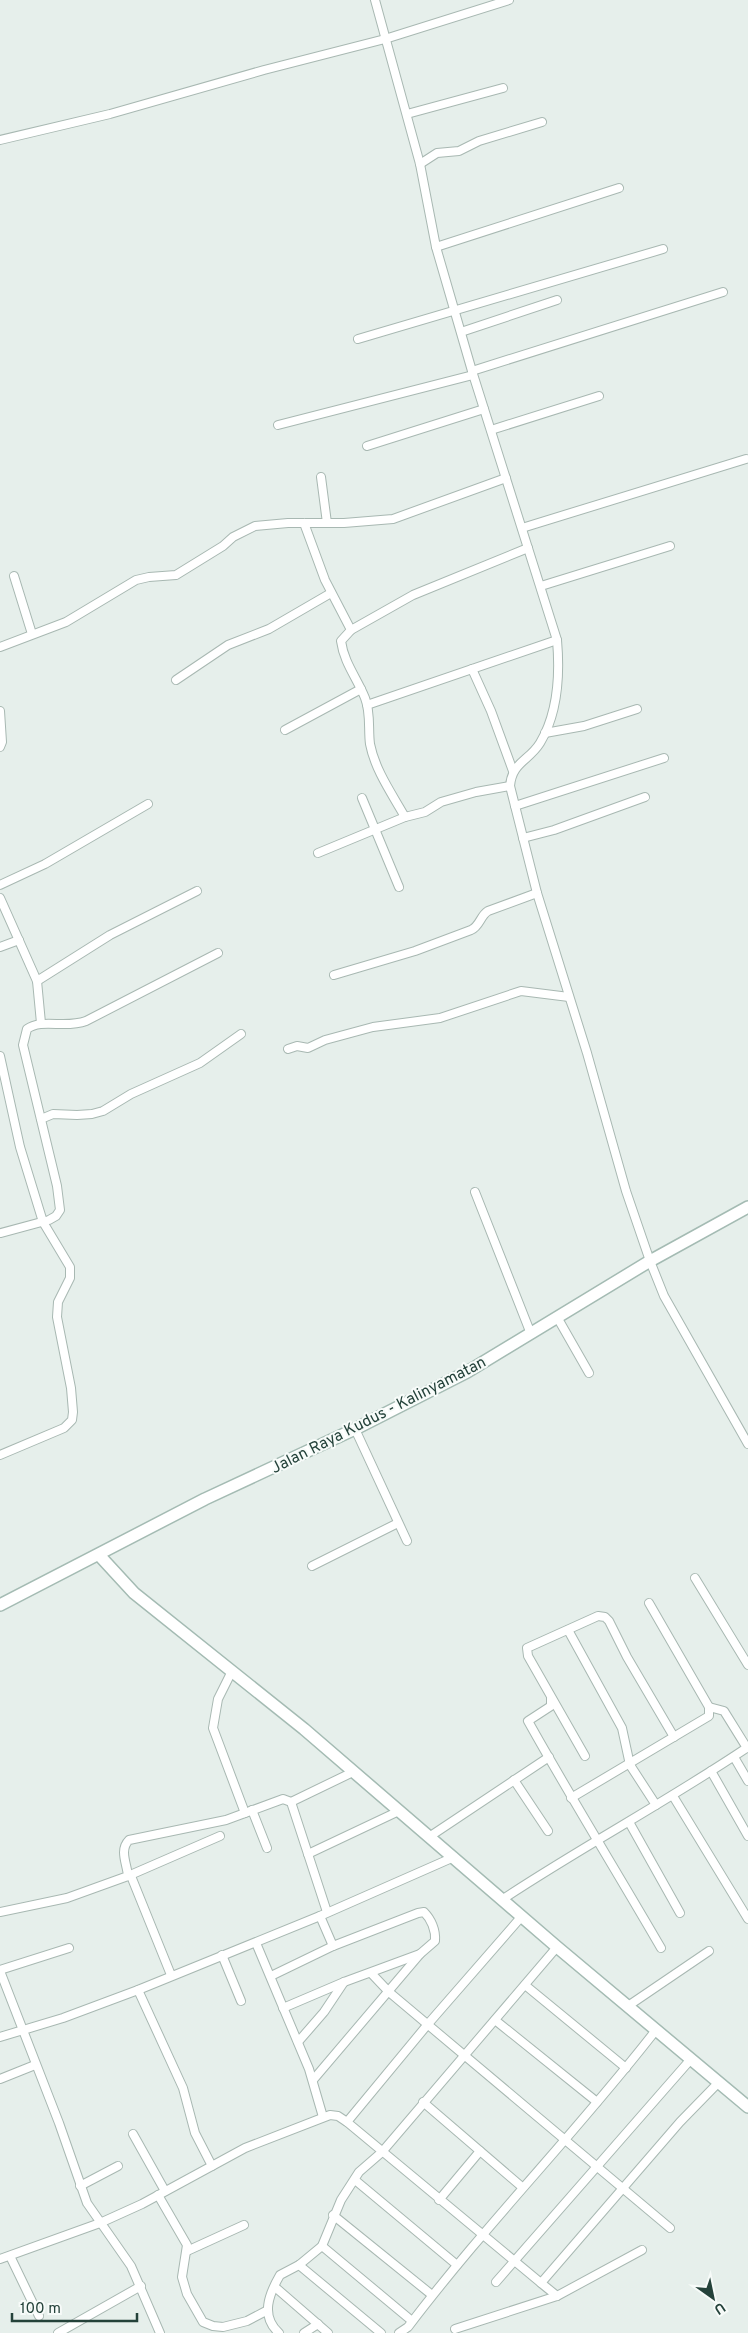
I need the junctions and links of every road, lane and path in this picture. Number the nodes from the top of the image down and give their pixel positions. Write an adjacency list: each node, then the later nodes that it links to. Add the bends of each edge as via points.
1 (375, 0): 3 (street)
2 (509, 0): 3 (street)
3 (385, 39): 5 (street); 7 (street, via 110,114)
4 (503, 88): 5 (street)
5 (406, 114): 8 (street)
6 (542, 122): 8 (street, via 479,141 459,151 437,153)
7 (0, 140)
8 (420, 164): 10 (street)
9 (619, 188): 10 (street)
10 (436, 247): 14 (street)
11 (663, 248): 14 (street)
12 (723, 292): 17 (street)
13 (557, 300): 15 (street)
14 (456, 310): 15 (street); 16 (street)
15 (462, 332): 17 (street)
16 (358, 339)
17 (473, 373): 19 (street); 20 (street)
18 (599, 396): 21 (street)
19 (484, 409): 21 (street); 22 (street)
20 (278, 425)
21 (490, 430): 25 (street)
22 (367, 446)
23 (746, 460): 28 (street)
24 (321, 477): 27 (street)
25 (506, 478): 27 (street, via 393,519); 28 (street)
26 (304, 523): 27 (street); 33 (street); 35 (street, via 267,523 246,530 176,575 136,580 82,614)
27 (327, 523)
28 (522, 528): 30 (street)
29 (670, 546): 32 (street)
30 (528, 548): 32 (street); 34 (street, via 413,595)
31 (14, 576): 35 (street)
32 (541, 586): 36 (street)
33 (331, 593): 34 (street); 39 (street, via 269,629 228,645)
34 (351, 630): 40 (street, via 341,641 348,668)
35 (32, 634): 37 (street)
36 (557, 640): 38 (street); 45 (street, via 556,696)
37 (0, 647)
38 (472, 669): 41 (street); 48 (street)
39 (176, 680)
40 (361, 689): 41 (street); 44 (street)
41 (367, 705): 54 (street, via 372,748 385,783)
42 (637, 709): 45 (street, via 584,726)
43 (0, 711): 46 (street)
44 (285, 730)
45 (545, 733): 48 (street, via 533,752)
46 (0, 747)
47 (664, 758): 53 (street)
48 (513, 771): 49 (street)
49 (510, 786): 53 (street); 54 (street, via 442,802 424,812)
50 (645, 797): 56 (street)
51 (362, 798): 55 (street)
52 (148, 804): 58 (street, via 45,864)
53 (515, 806): 56 (street)
54 (405, 817): 55 (street)
55 (376, 829): 57 (street); 59 (street)
56 (523, 838): 61 (street)
57 (318, 853)
58 (0, 885)
59 (399, 887)
60 (196, 891): 67 (street, via 110,935)
61 (537, 893): 66 (street, via 488,911 471,930); 68 (street)
62 (0, 898): 63 (street)
63 (19, 940): 64 (street); 67 (street)
64 (0, 947)
65 (218, 953): 69 (street, via 86,1021 70,1026)
66 (334, 975)
67 (37, 981): 69 (street)
68 (569, 997): 71 (street, via 521,991 440,1018 397,1022 325,1040 308,1048 297,1046); 78 (street)
69 (41, 1023): 73 (street, via 27,1029 23,1045)
70 (241, 1034): 73 (street, via 200,1063 103,1110 92,1114 54,1114)
71 (288, 1049)
72 (0, 1056): 76 (street, via 20,1147)
73 (41, 1119): 76 (street, via 60,1201 56,1216)
74 (475, 1192): 80 (street)
75 (748, 1207): 78 (street, Jalan Raya Kudus - Kalinyamatan)
76 (43, 1222): 77 (street); 84 (street, via 70,1268 70,1278 58,1302 57,1317 72,1388 72,1420 64,1428)
77 (1, 1233)
78 (650, 1261): 79 (street, Jalan Raya Kudus - Kalinyamatan); 83 (street, via 664,1296)
79 (557, 1317): 80 (street, Jalan Raya Kudus - Kalinyamatan); 81 (street)
80 (531, 1334): 82 (street, Jalan Raya Kudus - Kalinyamatan, via 467,1372)
81 (589, 1374)
82 (355, 1429): 85 (street); 87 (street, Jalan Raya Kudus - Kalinyamatan, via 205,1499)
83 (748, 1444)
84 (0, 1455)
85 (398, 1523): 86 (street); 88 (street)
86 (407, 1541)
87 (99, 1555): 91 (street, Jalan Raya Kudus - Kalinyamatan); 94 (street, via 134,1593)
88 (312, 1566)
89 (695, 1578): 93 (street)
90 (649, 1603): 96 (street)
91 (0, 1606)
92 (568, 1630): 95 (street, via 527,1648 528,1656); 97 (street, via 598,1616 609,1621); 102 (street, via 622,1728)
93 (748, 1666)
94 (232, 1671): 103 (street); 112 (street, via 218,1699 213,1728)
95 (551, 1698): 99 (street); 100 (street, via 552,1706 528,1721)
96 (709, 1707): 97 (street, via 709,1716); 98 (street, via 724,1711)
97 (674, 1737): 102 (street)
98 (748, 1747): 101 (street)
99 (585, 1756)
100 (549, 1757): 105 (street); 108 (street)
101 (734, 1757): 104 (street); 106 (street)
102 (630, 1765): 108 (street); 110 (street)
103 (353, 1772): 109 (street); 111 (street)
104 (711, 1772): 107 (street); 116 (street)
105 (514, 1780): 114 (street); 117 (street)
106 (748, 1781)
107 (673, 1796): 110 (street); 128 (street)
108 (571, 1798): 118 (street)
109 (291, 1802): 112 (street, via 283,1799); 120 (street)
110 (656, 1805): 113 (street)
111 (399, 1811): 117 (street); 120 (street)
112 (249, 1812): 119 (street); 122 (street, via 226,1820 129,1840 124,1851)
113 (629, 1822): 118 (street); 125 (street)
114 (548, 1830)
115 (220, 1836): 122 (street)
116 (748, 1836)
117 (429, 1837): 121 (street)
118 (599, 1839): 123 (street); 133 (street)
119 (267, 1848)
120 (308, 1854): 126 (street)
121 (454, 1857): 123 (street); 126 (street)
122 (129, 1876): 124 (street, via 67,1898); 139 (street)
123 (503, 1899): 127 (street)
124 (0, 1912)
125 (680, 1913)
126 (323, 1914): 129 (street); 130 (street)
127 (522, 1916): 131 (street); 149 (street)
128 (748, 1919)
129 (256, 1942): 135 (street); 140 (street)
130 (333, 1946): 136 (street, via 424,1912 436,1940); 140 (street)
131 (557, 1947): 142 (street); 146 (street)
132 (69, 1948): 137 (street)
133 (661, 1948)
134 (709, 1951): 146 (street)
135 (222, 1954): 139 (street); 145 (street)
136 (420, 1954): 138 (street); 144 (street)
137 (0, 1971): 150 (street)
138 (371, 1973): 141 (street); 144 (street)
139 (171, 1975): 143 (street)
140 (271, 1976): 147 (street)
141 (344, 1982): 147 (street); 153 (street)
142 (526, 1985): 148 (street); 157 (street)
143 (138, 1990): 150 (street); 171 (street, via 183,2088 195,2132)
144 (390, 1992): 149 (street); 159 (street)
145 (241, 2001)
146 (628, 2006): 151 (street)
147 (284, 2008): 153 (street)
148 (496, 2020): 154 (street); 162 (street)
149 (428, 2024): 154 (street); 165 (street)
150 (21, 2030): 152 (street); 156 (street)
151 (656, 2030): 155 (street); 157 (street)
152 (0, 2037)
153 (298, 2042): 159 (street)
154 (464, 2055): 161 (street); 167 (street)
155 (691, 2059): 160 (street); 172 (street)
156 (35, 2065): 158 (street); 174 (street)
157 (626, 2068): 162 (street)
158 (0, 2079)
159 (313, 2080): 164 (street)
160 (719, 2082): 163 (street); 176 (street)
161 (422, 2102): 168 (street); 169 (street)
162 (597, 2102): 167 (street)
163 (748, 2107)
164 (323, 2117): 165 (street, via 335,2116); 171 (street, via 260,2141)
165 (346, 2122): 169 (street)
166 (133, 2134): 177 (street)
167 (566, 2140): 172 (street); 175 (street)
168 (480, 2151): 175 (street); 178 (street)
169 (382, 2152): 173 (street, via 365,2166); 178 (street)
170 (118, 2166): 174 (street)
171 (212, 2166): 177 (street)
172 (596, 2166): 176 (street); 189 (street)
173 (355, 2180): 179 (street); 191 (street)
174 (80, 2186): 180 (street)
175 (522, 2187): 183 (street)
176 (622, 2187): 182 (street); 193 (street)
177 (161, 2193): 180 (street); 186 (street)
178 (439, 2200): 183 (street)
179 (333, 2215): 184 (street); 196 (street)
180 (100, 2223): 187 (street); 194 (street, via 120,2249)
181 (244, 2226): 186 (street)
182 (670, 2228)
183 (481, 2235): 189 (street); 191 (street)
184 (322, 2246): 190 (street); 200 (street)
185 (642, 2250): 197 (street)
186 (187, 2251): 198 (street, via 182,2276 187,2294 203,2322 223,2327 247,2321)
187 (10, 2256): 188 (street); 199 (street)
188 (0, 2258)
189 (515, 2261): 192 (street); 193 (street)
190 (298, 2265): 195 (street, via 280,2275); 208 (street)
191 (457, 2265): 196 (street)
192 (496, 2282)
193 (541, 2283): 197 (street)
194 (141, 2286): 203 (street); 204 (street)
195 (275, 2286): 198 (street); 201 (street)
196 (432, 2295): 200 (street)
197 (557, 2296): 202 (street)
198 (266, 2311): 205 (street, via 271,2325)
199 (39, 2316)
200 (412, 2321): 209 (street)
201 (318, 2324): 206 (street); 207 (street)
202 (455, 2329)
203 (58, 2333)
204 (160, 2333)
205 (279, 2333)
206 (304, 2333)
207 (328, 2333)
208 (381, 2333)
209 (399, 2333)

